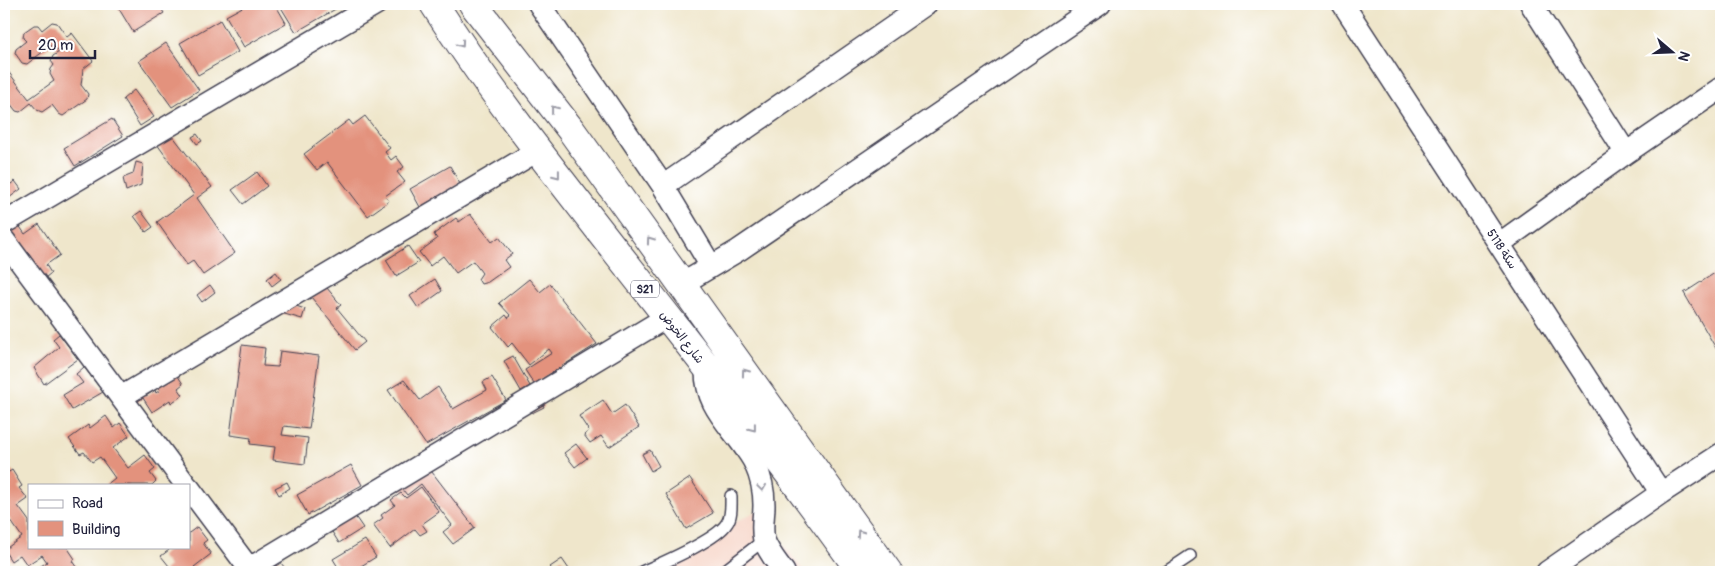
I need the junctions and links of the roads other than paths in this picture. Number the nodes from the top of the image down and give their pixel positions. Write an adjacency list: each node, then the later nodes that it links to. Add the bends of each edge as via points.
1 (376, 4): 13 (street)
2 (434, 4): 10 (main road, شارع الخوض / S21, one-way to 10)
3 (473, 4): 17 (main road, S21, one-way to 3)
4 (538, 4): 12 (street)
5 (926, 4): 12 (street)
6 (1100, 4): 16 (street)
7 (1343, 4): 15 (street, سكة 5118)
8 (1531, 4): 11 (street)
9 (1721, 88): 11 (street)
10 (537, 151): 18 (main road, شارع الخوض / S21, one-way to 18); 20 (street)
11 (1626, 153): 15 (street)
12 (663, 186): 16 (street)
13 (4, 223)
14 (4, 240): 20 (street)
15 (1499, 244): 24 (street, سكة 5118)
16 (711, 266): 17 (street)
17 (682, 284): 32 (main road, S21, one-way to 17)
18 (667, 317): 19 (main road, شارع الخوض / S21); 23 (street, via 255,565 245,563)
19 (706, 368): 26 (street, one-way to 26, via 708,392 713,404 754,461 760,475); 31 (main road, شارع الخوض / S21, one-way to 31, via 814,506)
20 (120, 397): 22 (street)
21 (1721, 454): 24 (street)
22 (185, 484)
23 (190, 489)
24 (1661, 493): 34 (street)
25 (731, 496): 29 (lane, via 727,524 711,538)
26 (764, 540): 28 (lane); 30 (street)
27 (1190, 556): 33 (lane)
28 (726, 571)
29 (642, 572)
30 (784, 572)
31 (861, 572)
32 (888, 572)
33 (1166, 572)
34 (1547, 572)

